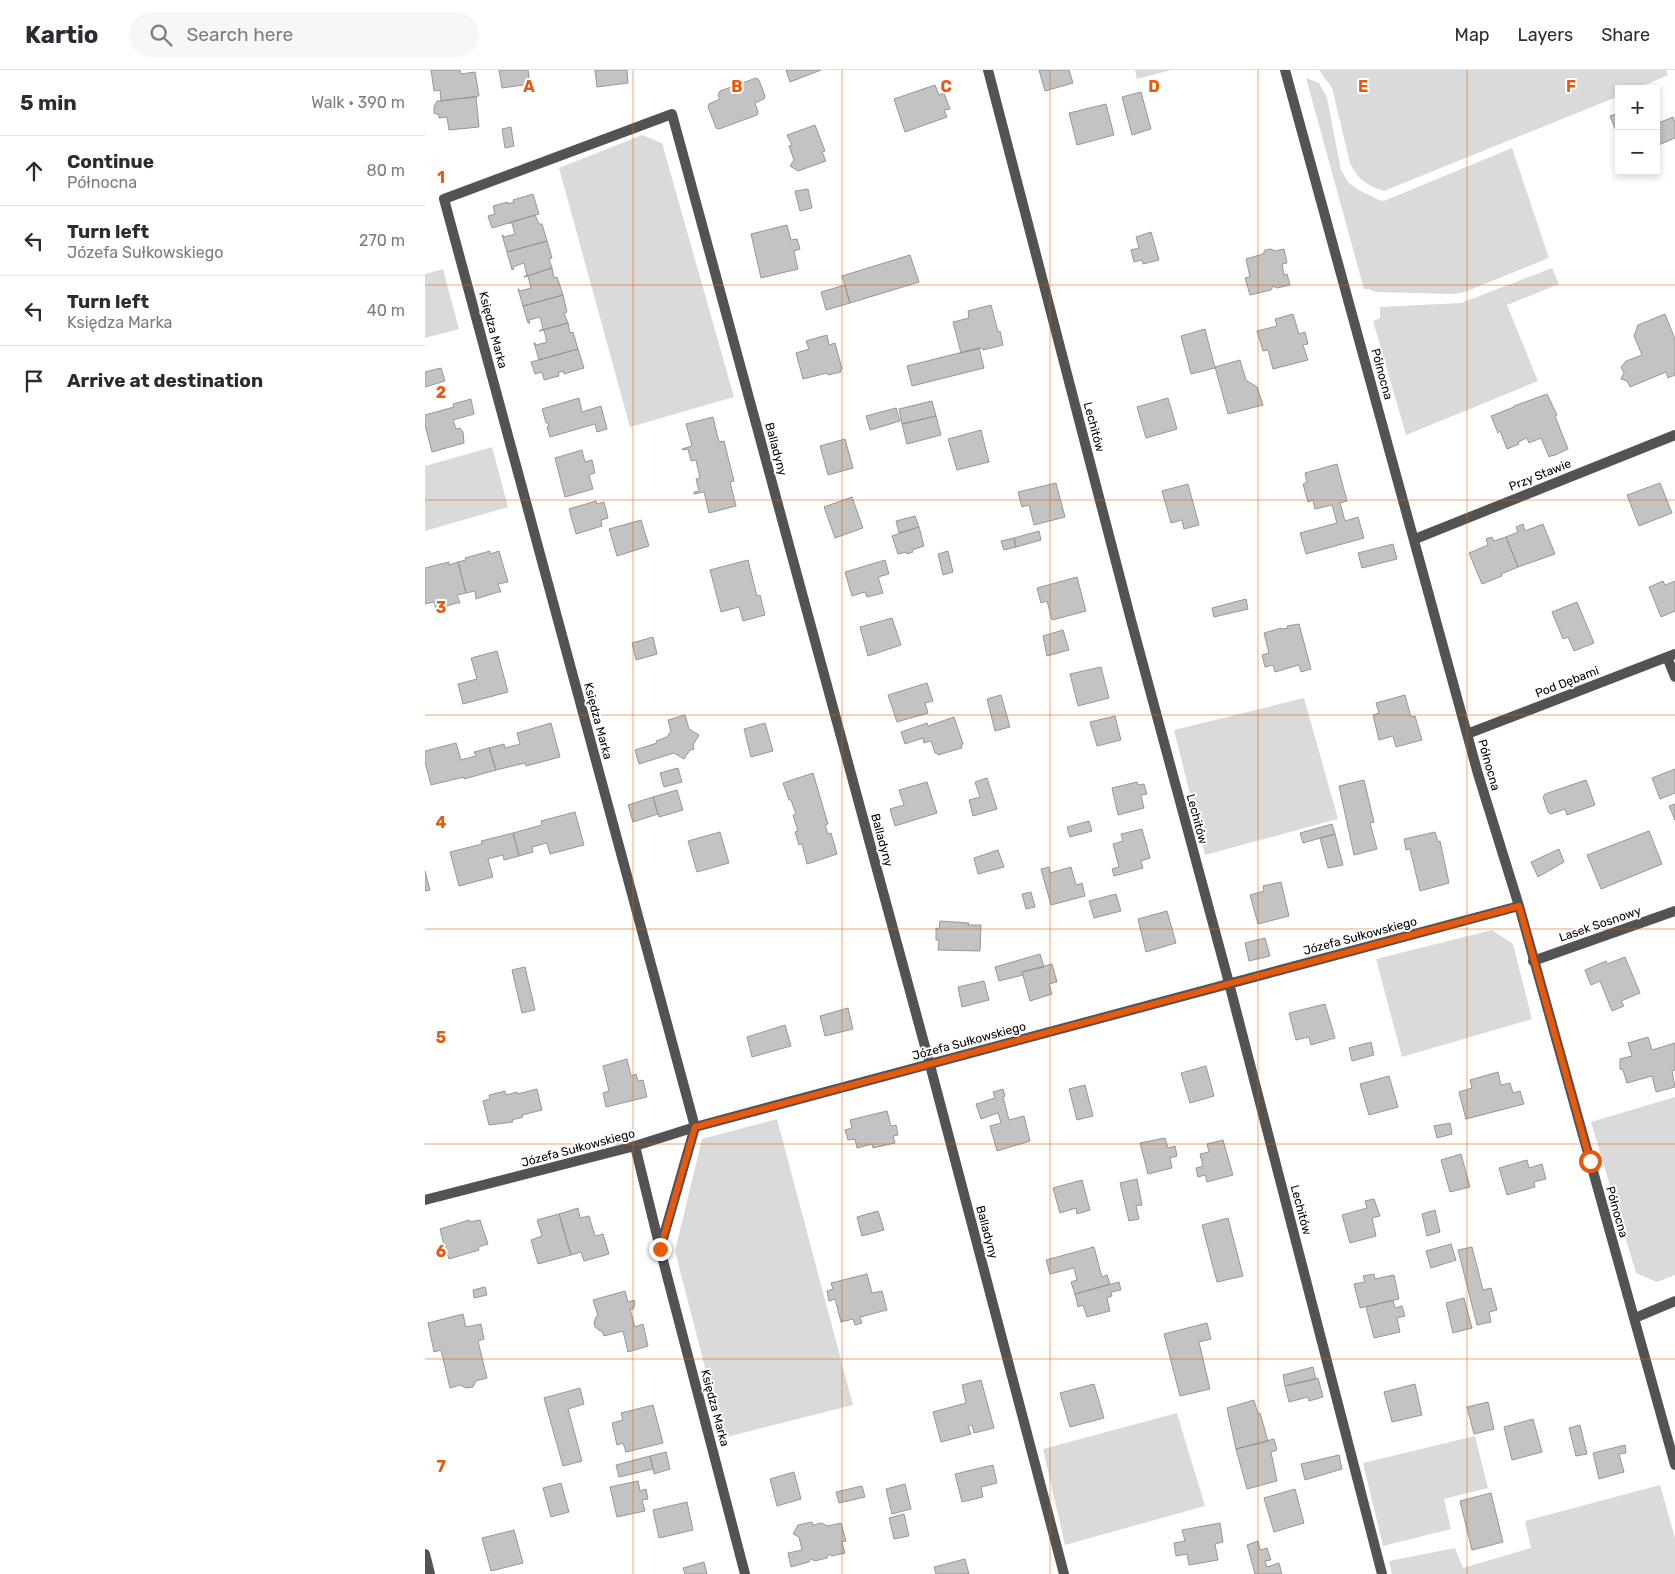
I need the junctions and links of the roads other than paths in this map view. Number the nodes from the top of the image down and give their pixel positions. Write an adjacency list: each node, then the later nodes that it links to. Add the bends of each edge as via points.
1 (988, 70): 12 (street, Lechitów)
2 (1285, 70): 5 (street, Północna)
3 (444, 199): 13 (street, Balladyny, via 672,114); 14 (street, Księdza Marka)
4 (1675, 435): 5 (street, Przy Stawie)
5 (1415, 539): 8 (street, Północna)
6 (1671, 655): 7 (street); 8 (street, Pod Dębami)
7 (1675, 677)
8 (1467, 734): 9 (street, Północna)
9 (1519, 906): 11 (street, Północna); 12 (street, Józefa Sułkowskiego)
10 (1675, 912): 11 (street, Lasek Sosnowy)
11 (1533, 961): 19 (street, Północna)
12 (1229, 983): 13 (street, Józefa Sułkowskiego); 25 (street, Lechitów)
13 (930, 1065): 14 (street, Józefa Sułkowskiego); 24 (street, Balladyny)
14 (695, 1127): 15 (street, Józefa Sułkowskiego); 17 (street)
15 (635, 1146): 16 (street, Józefa Sułkowskiego); 17 (street, Księdza Marka)
16 (425, 1200)
17 (660, 1249): 23 (street, Księdza Marka)
18 (1675, 1301): 19 (street)
19 (1635, 1318): 20 (street, Północna)
20 (1675, 1464)
21 (425, 1554): 22 (street)
22 (430, 1574)
23 (745, 1574)
24 (1064, 1574)
25 (1382, 1574)

